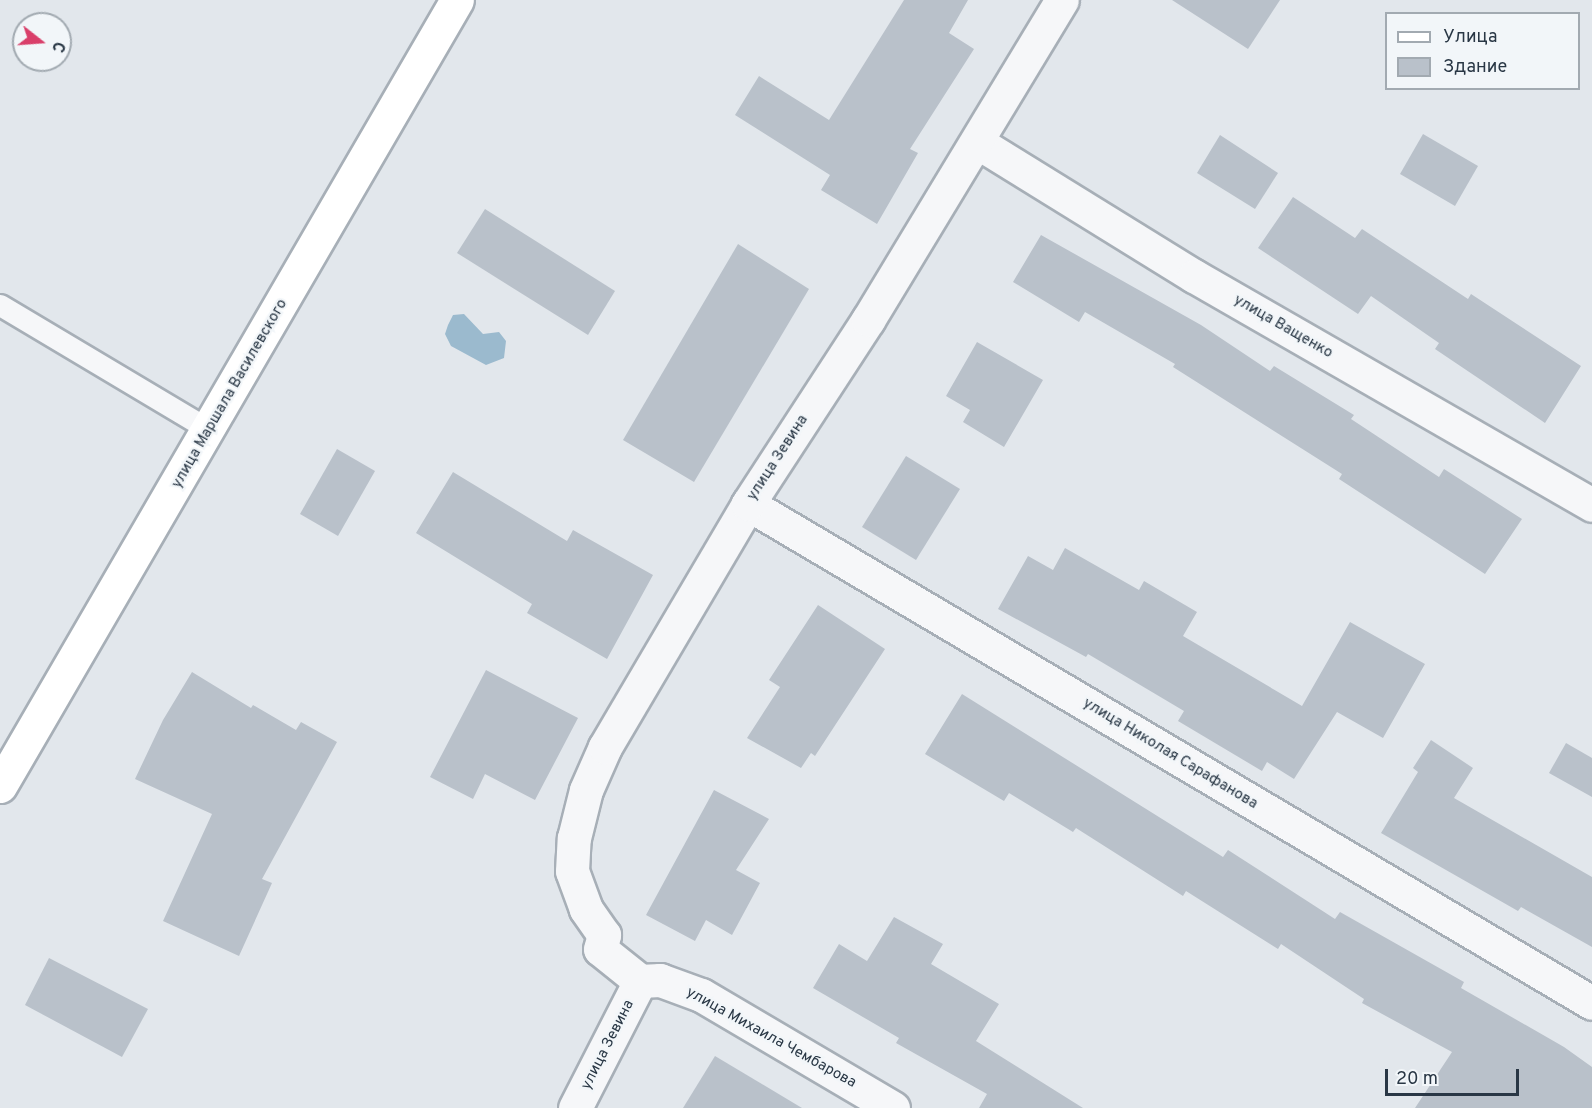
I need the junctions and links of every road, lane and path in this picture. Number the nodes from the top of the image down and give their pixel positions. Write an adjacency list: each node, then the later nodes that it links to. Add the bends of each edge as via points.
1 (457, 0): 5 (main road, улица Маршала Василевского)
2 (1062, 0): 3 (street, улица Зевина)
3 (977, 141): 6 (street, улица Зевина, via 868,320); 7 (street, улица Ващенко, via 1194,276)
4 (0, 305): 5 (lane)
5 (210, 430): 8 (main road, улица Маршала Василевского)
6 (748, 504): 9 (street, улица Зевина, via 606,747 586,790 574,837 572,870 586,909 604,935 600,949); 10 (street, улица Николая Сарафанова)
7 (1592, 505)
8 (5, 767)
9 (640, 981): 11 (street, улица Зевина); 12 (street, улица Михаила Чембарова, via 660,980 701,995)
10 (1592, 1003)
11 (575, 1108)
12 (893, 1108)

